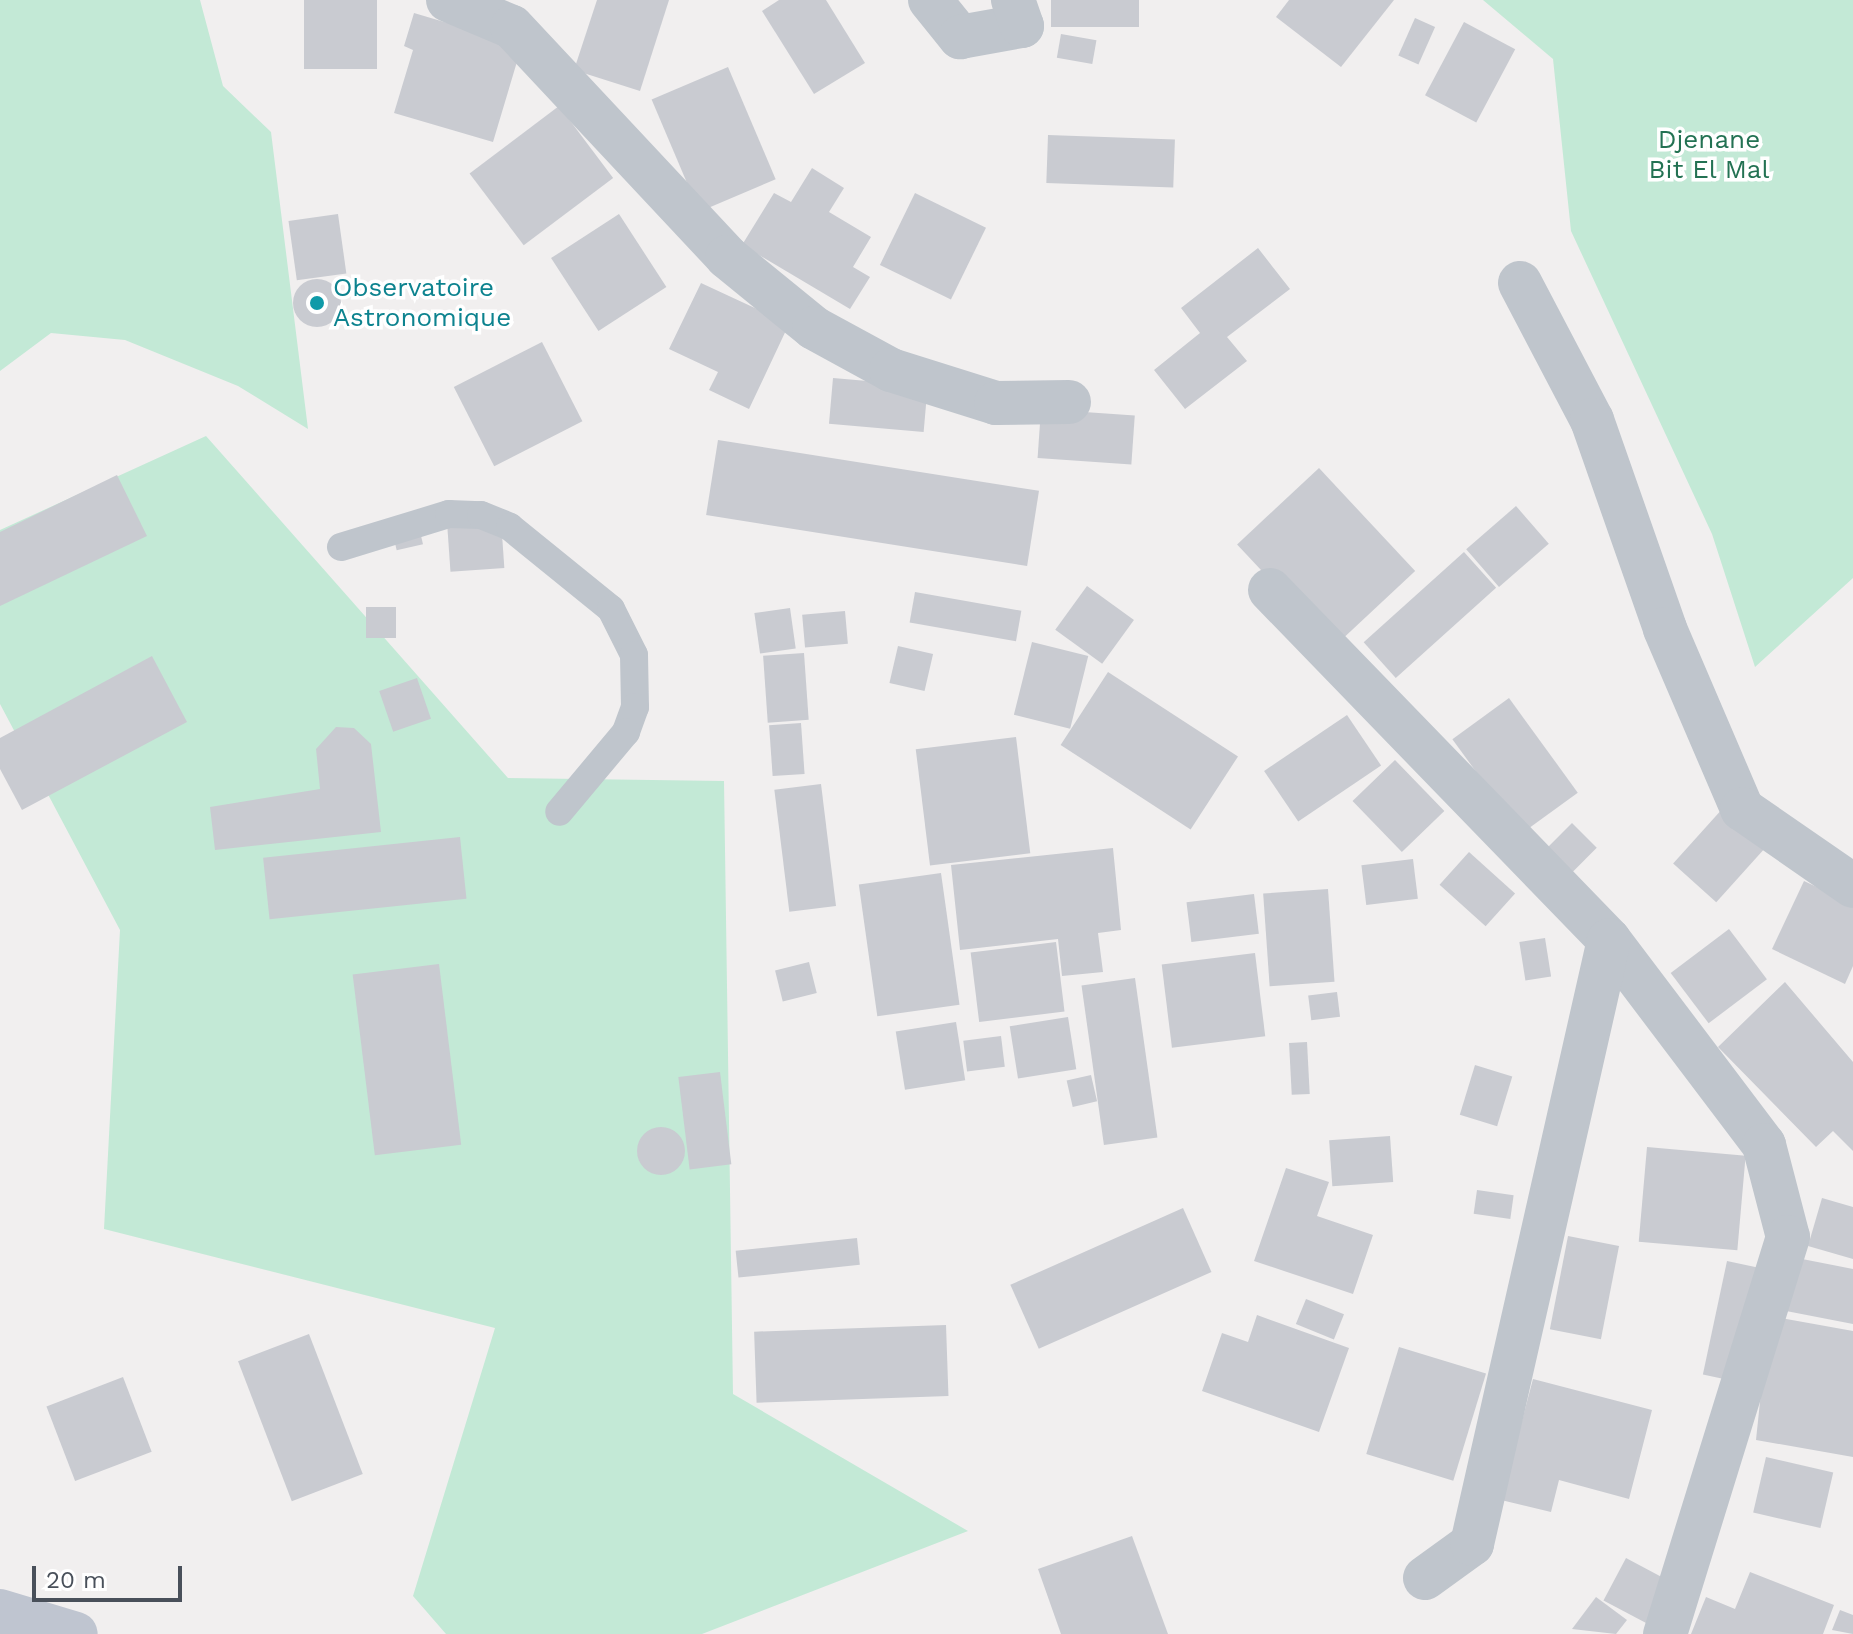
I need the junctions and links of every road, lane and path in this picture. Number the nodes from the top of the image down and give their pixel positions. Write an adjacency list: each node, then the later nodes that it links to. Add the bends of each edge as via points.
1 (448, 0): 5 (street, via 512,27 727,257 814,328 891,370 996,403)
2 (930, 0): 3 (street, via 960,37 1022,26)
3 (1013, 0)
4 (1520, 283): 9 (street, via 1592,420 1665,629 1742,809)
5 (1069, 402)
6 (341, 547): 8 (lane, via 449,514 481,515 510,527 611,609 634,655 635,707 626,732)
7 (1270, 590): 10 (street)
8 (559, 812)
9 (1853, 886)
10 (1609, 940): 11 (street, via 1472,1544); 14 (street, via 1764,1145 1788,1237)
11 (1425, 1578)
12 (0, 1611): 13 (street)
13 (76, 1634)
14 (1665, 1634)

